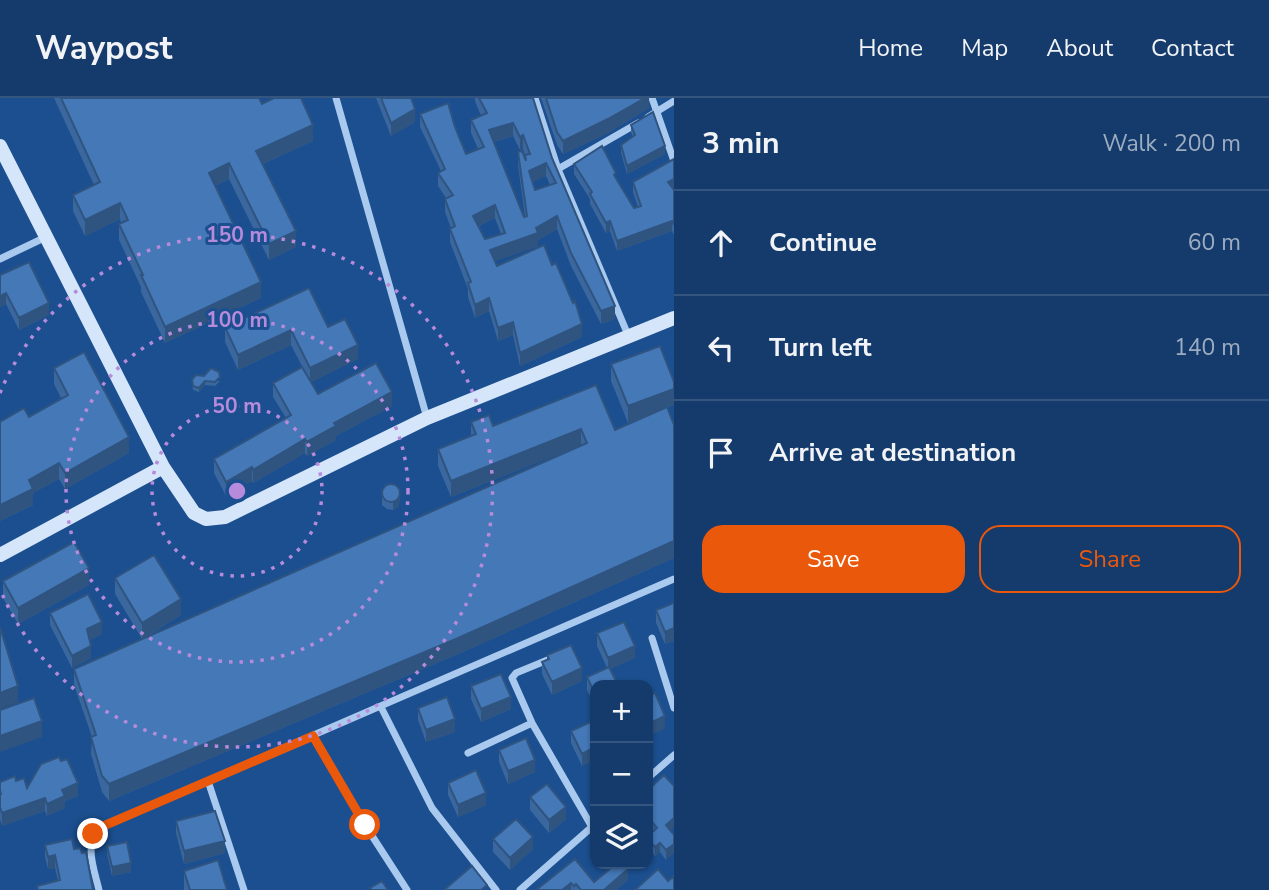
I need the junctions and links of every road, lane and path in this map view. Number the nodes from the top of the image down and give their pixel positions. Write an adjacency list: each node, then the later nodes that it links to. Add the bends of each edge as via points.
1 (335, 98): 13 (street)
2 (535, 98): 8 (street)
3 (652, 98): 5 (street)
4 (674, 101): 5 (street)
5 (656, 112): 7 (street); 8 (street)
6 (0, 146): 9 (street)
7 (674, 161)
8 (558, 169): 12 (street)
9 (46, 237): 10 (street); 14 (street)
10 (0, 259)
11 (674, 318): 12 (street)
12 (628, 335): 13 (street)
13 (427, 418): 14 (street, via 225,517 206,519 194,513)
14 (163, 467): 15 (street)
15 (0, 555)
16 (674, 579): 19 (street)
17 (652, 638): 20 (street)
18 (559, 656): 21 (street, via 512,678)
19 (381, 707): 22 (street); 32 (street, via 432,808)
20 (674, 708)
21 (532, 723): 23 (street); 27 (street)
22 (313, 736): 26 (street); 31 (street)
23 (468, 753)
24 (674, 755): 25 (street)
25 (653, 774)
26 (208, 781): 29 (street, via 93,834 89,846); 30 (street)
27 (590, 818)
28 (590, 829): 33 (street)
29 (99, 890)
30 (244, 890)
31 (407, 890)
32 (496, 890)
33 (520, 890)

